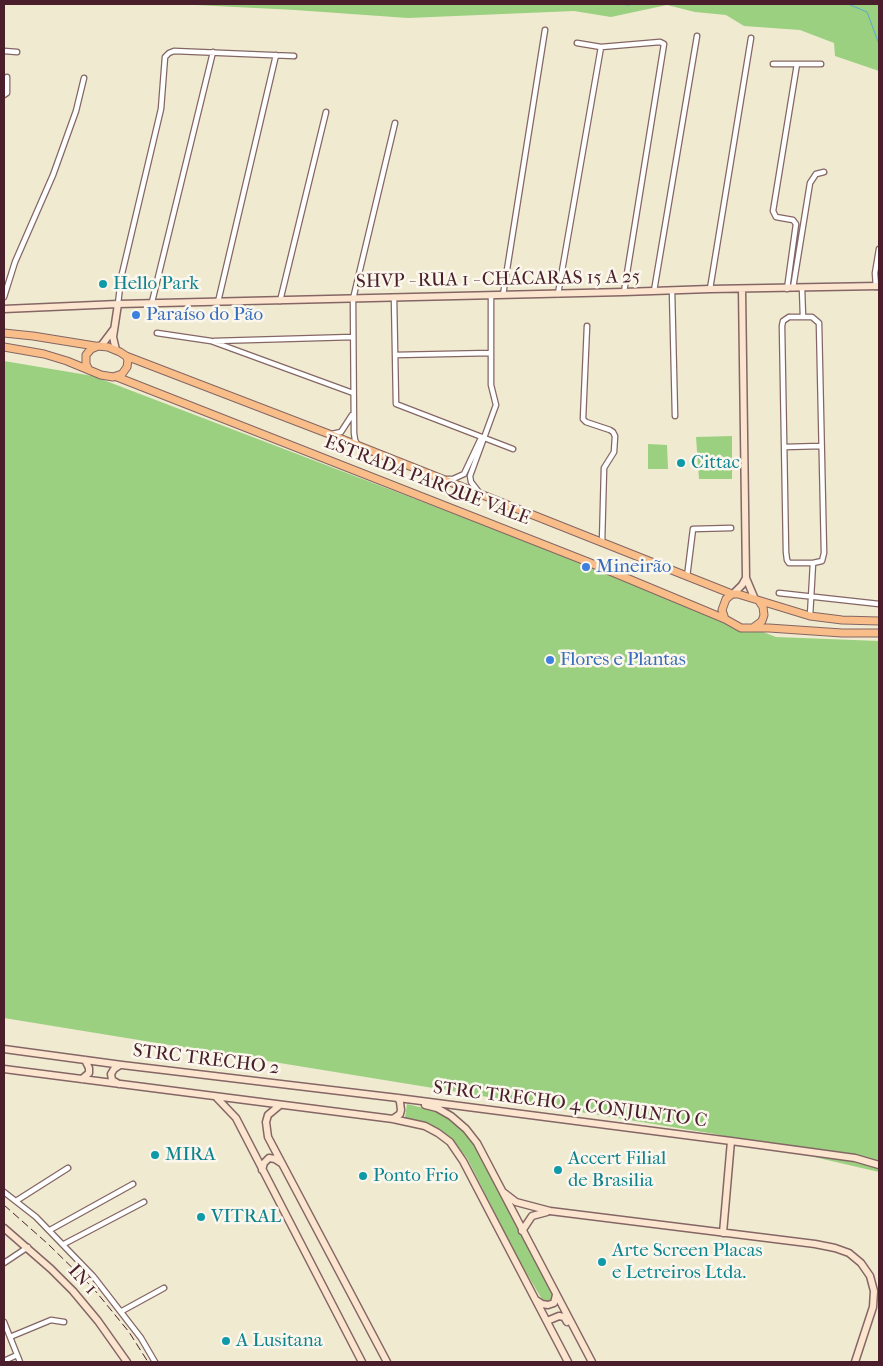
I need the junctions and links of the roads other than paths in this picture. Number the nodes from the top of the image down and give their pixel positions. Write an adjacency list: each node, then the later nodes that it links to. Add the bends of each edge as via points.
1 (545, 30): 30 (street)
2 (697, 36): 27 (street)
3 (751, 38): 24 (street)
4 (577, 44): 5 (street)
5 (601, 47): 28 (street, via 664,44); 29 (street)
6 (4, 51): 7 (street)
7 (17, 52)
8 (213, 52): 9 (street); 36 (street); 38 (street, via 174,51 165,57 161,109 120,278)
9 (276, 55): 10 (street); 37 (street)
10 (294, 56)
11 (773, 64): 12 (street)
12 (797, 64): 13 (street); 22 (street, via 773,212 776,217 793,220 796,224)
13 (821, 64)
14 (7, 77): 16 (street, via 7,93)
15 (84, 78): 32 (street, via 53,175 15,262)
16 (4, 95)
17 (326, 112): 35 (street)
18 (395, 123): 34 (street)
19 (824, 172): 22 (street, via 816,174 810,183)
20 (879, 249): 21 (street, via 875,273)
21 (878, 286): 23 (street, SHVP - RUA 1 - CHÁCARAS 15 A 25)
22 (790, 288): 23 (street, SHVP - RUA 1 - CHÁCARAS 15 A 25); 25 (street, SHVP - RUA 1 - CHÁCARAS 15 A 25)
23 (802, 288): 40 (street)
24 (710, 289): 25 (street, SHVP - RUA 1 - CHÁCARAS 15 A 25); 26 (street, SHVP - RUA 1 - CHÁCARAS 15 A 25)
25 (742, 289): 74 (street)
26 (672, 290): 27 (street, SHVP - RUA 1 - CHÁCARAS 15 A 25); 57 (street)
27 (654, 291): 28 (street, SHVP - RUA 1 - CHÁCARAS 15 A 25)
28 (624, 292): 29 (street, SHVP - RUA 1 - CHÁCARAS 15 A 25)
29 (558, 294): 30 (street, SHVP - RUA 1 - CHÁCARAS 15 A 25)
30 (503, 295): 31 (street, SHVP - RUA 1 - CHÁCARAS 15 A 25)
31 (491, 296): 33 (street, SHVP - RUA 1 - CHÁCARAS 15 A 25); 50 (street)
32 (4, 297)
33 (394, 297): 34 (street, SHVP - RUA 1 - CHÁCARAS 15 A 25); 51 (street)
34 (353, 299): 35 (street, SHVP - RUA 1 - CHÁCARAS 15 A 25); 45 (street)
35 (280, 301): 37 (street, SHVP - RUA 1 - CHÁCARAS 15 A 25)
36 (152, 302): 37 (street, SHVP - RUA 1 - CHÁCARAS 15 A 25); 38 (street, SHVP - RUA 1 - CHÁCARAS 15 A 25)
37 (218, 302)
38 (118, 304): 39 (street, SHVP - RUA 1 - CHÁCARAS 15 A 25); 42 (street)
39 (4, 309)
40 (803, 317): 63 (street, via 814,318 819,323); 64 (street, via 785,319 782,326)
41 (587, 326): 71 (street, via 583,419 610,430 615,436 614,452 604,468)
42 (114, 328): 47 (street); 49 (street)
43 (157, 332): 46 (street)
44 (4, 333): 47 (main road)
45 (353, 337): 46 (street); 55 (street)
46 (212, 341): 55 (street)
47 (98, 346): 49 (main road); 53 (main road, via 89,350 86,358)
48 (4, 347): 53 (main road, via 44,354)
49 (116, 350): 52 (main road)
50 (491, 353): 51 (street); 61 (street, via 491,385 496,404)
51 (394, 355): 61 (street, via 396,404)
52 (126, 356): 54 (main road, via 127,367); 60 (main road, ESTRADA PARQUE VALE)
53 (89, 370): 54 (main road)
54 (117, 377): 81 (main road, ESTRADA PARQUE VALE)
55 (354, 393): 56 (street)
56 (353, 414): 58 (street); 59 (street)
57 (675, 416)
58 (344, 428): 59 (street); 60 (street)
59 (354, 433): 62 (street)
60 (329, 434): 62 (main road, ESTRADA PARQUE VALE)
61 (483, 436): 65 (street); 66 (street); 67 (street)
62 (358, 446): 68 (main road, ESTRADA PARQUE VALE)
63 (821, 446): 64 (street); 72 (street, via 824,553 822,561)
64 (785, 447): 72 (street, via 786,556 792,563)
65 (513, 449)
66 (464, 474): 67 (street); 68 (street, via 453,479)
67 (470, 476): 69 (street, via 476,489)
68 (438, 478): 69 (main road, ESTRADA PARQUE VALE)
69 (487, 497): 71 (main road, ESTRADA PARQUE VALE)
70 (731, 528): 73 (street, via 693,529)
71 (602, 544): 73 (main road, ESTRADA PARQUE VALE)
72 (813, 563): 77 (street)
73 (687, 577): 76 (main road, ESTRADA PARQUE VALE)
74 (746, 578): 76 (street); 78 (street)
75 (779, 593): 77 (street)
76 (732, 594): 78 (main road); 81 (main road, via 722,606)
77 (811, 596): 79 (street); 80 (street)
78 (757, 599): 80 (main road); 83 (main road, via 764,615)
79 (879, 604)
80 (810, 616): 82 (main road)
81 (725, 619): 83 (main road, via 741,628)
82 (879, 621)
83 (754, 627): 84 (main road)
84 (879, 633)
85 (4, 1049): 86 (street, STRC TRECHO 2)
86 (85, 1060): 87 (street, STRC TRECHO 2); 89 (street, via 90,1068)
87 (122, 1065): 90 (street, via 111,1074 114,1082); 92 (street, STRC TRECHO 2)
88 (4, 1069): 89 (street, STRC TRECHO 2)
89 (82, 1079): 90 (street, STRC TRECHO 2)
90 (119, 1084): 91 (street, STRC TRECHO 2)
91 (216, 1097): 93 (street, STRC TRECHO 2); 99 (street, via 236,1118)
92 (401, 1099): 94 (street, via 400,1114); 95 (street, STRC TRECHO 4 CONJUNTO C); 102 (street, via 437,1108 466,1129)
93 (280, 1105): 94 (street, STRC TRECHO 2); 97 (street, via 268,1114 266,1128)
94 (393, 1119): 115 (street, STRC TRECHO 2, via 425,1126 450,1142)
95 (730, 1141): 96 (street, STRC TRECHO 4 CONJUNTO C, via 855,1158); 109 (street)
96 (879, 1165)
97 (283, 1166): 99 (street, via 269,1158); 128 (street)
98 (68, 1168): 103 (street)
99 (262, 1172): 127 (street)
100 (133, 1184): 107 (street)
101 (4, 1192): 103 (street)
102 (503, 1192): 105 (street, via 516,1202); 108 (street)
103 (16, 1201): 107 (street)
104 (144, 1202): 110 (street)
105 (550, 1211): 108 (street, via 532,1216); 109 (street)
106 (4, 1228): 111 (street, IN 1)
107 (50, 1230): 110 (street)
108 (522, 1231): 114 (street)
109 (723, 1233): 131 (street, via 835,1248 861,1263 870,1276 874,1291 873,1307)
110 (64, 1244): 116 (street)
111 (28, 1247): 112 (street); 125 (street, IN 1, via 73,1291)
112 (4, 1263)
113 (164, 1288): 116 (street)
114 (556, 1295): 115 (street, via 554,1303 548,1305); 121 (street)
115 (535, 1299): 119 (street, STRC TRECHO 2)
116 (122, 1311): 126 (street)
117 (4, 1322): 120 (street)
118 (64, 1322): 120 (street, via 52,1320)
119 (547, 1322): 121 (street, via 559,1316 564,1318); 129 (street, STRC TRECHO 2)
120 (10, 1337): 122 (street)
121 (583, 1345): 130 (street)
122 (17, 1355): 123 (street); 124 (street)
123 (4, 1361)
124 (20, 1362)
125 (127, 1362)
126 (155, 1362)
127 (362, 1362)
128 (387, 1362)
129 (568, 1362)
130 (592, 1362)
131 (855, 1362)

